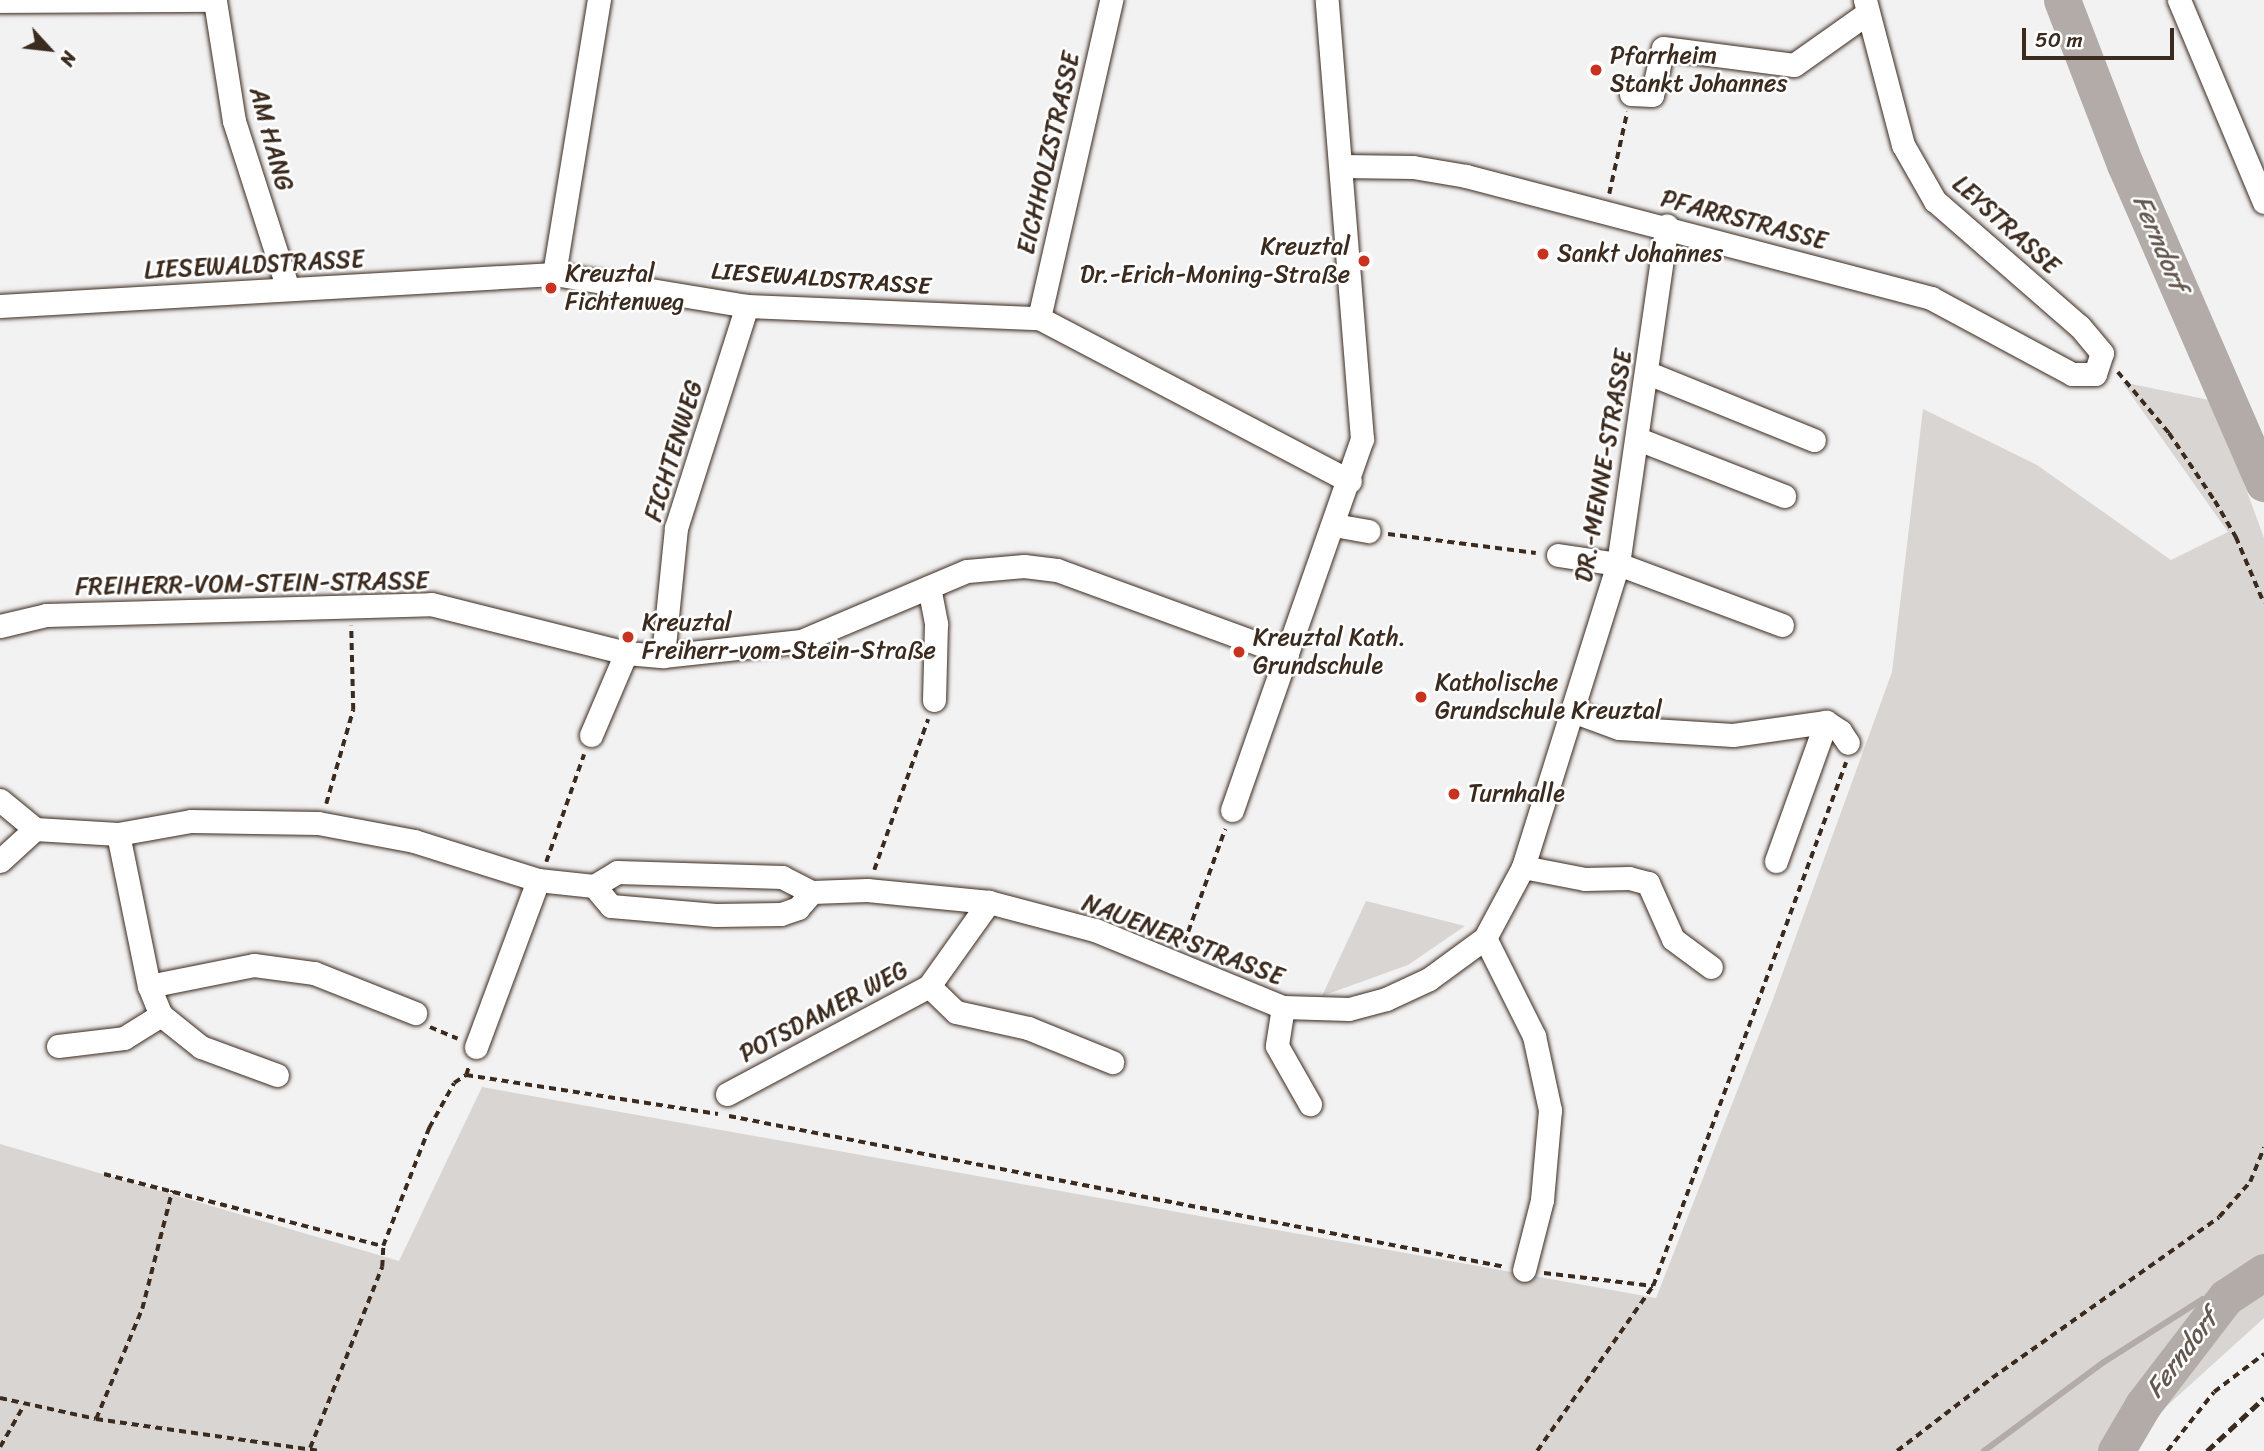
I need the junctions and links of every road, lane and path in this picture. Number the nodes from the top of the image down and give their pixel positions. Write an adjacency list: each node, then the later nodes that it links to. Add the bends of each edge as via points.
1 (215, 0): 6 (street); 14 (street, AM HANG, via 234,121)
2 (599, 0): 13 (street)
3 (1111, 0): 17 (street, EICHHOLZSTRASSE)
4 (1327, 0): 9 (street)
5 (2179, 0): 10 (street)
6 (0, 1)
7 (1865, 7): 8 (street, via 1794,65 1663,48 1652,95); 18 (street, LEYSTRASSE, via 1903,145 1935,201 2079,326)
8 (1631, 94): 11 (path)
9 (1342, 166): 11 (street, PFARRSTRASSE, via 1440,171); 22 (street, via 1362,439)
10 (2264, 202)
11 (1606, 209): 12 (street, PFARRSTRASSE)
12 (1667, 226): 18 (street, PFARRSTRASSE, via 1931,298 2073,374 2095,374); 19 (street, DR.-MENNE-STRASSE)
13 (554, 274): 14 (street, LIESEWALDSTRASSE); 16 (street, LIESEWALDSTRASSE)
14 (288, 289): 15 (street, LIESEWALDSTRASSE)
15 (0, 306)
16 (747, 306): 17 (street, LIESEWALDSTRASSE); 35 (street, FICHTENWEG, via 676,528)
17 (1039, 318): 22 (street, LIESEWALDSTRASSE)
18 (2102, 353): 30 (path, via 2169,433 2215,501)
19 (1648, 373): 20 (street, DR.-MENNE-STRASSE); 21 (street)
20 (1638, 439): 23 (street); 27 (street, DR.-MENNE-STRASSE)
21 (1814, 440)
22 (1350, 481): 24 (street)
23 (1784, 496)
24 (1335, 525): 25 (street); 34 (street)
25 (1368, 531): 26 (path)
26 (1558, 555): 27 (street)
27 (1618, 564): 31 (street); 37 (street, DR.-MENNE-STRASSE)
28 (929, 587): 34 (street, FREIHERR-VOM-STEIN-STRASSE, via 967,571 995,567 1057,570); 35 (street, FREIHERR-VOM-STEIN-STRASSE, via 801,641); 36 (street, via 936,624)
29 (351, 603): 32 (street, FREIHERR-VOM-STEIN-STRASSE, via 46,615); 33 (street, FREIHERR-VOM-STEIN-STRASSE, via 431,604); 43 (path, via 353,709)
30 (2264, 603)
31 (1782, 625)
32 (0, 626)
33 (626, 653): 35 (street, FREIHERR-VOM-STEIN-STRASSE); 39 (street)
34 (1287, 654): 42 (street)
35 (663, 656)
36 (934, 700): 51 (path)
37 (1575, 712): 38 (street, via 1619,728 1733,736); 48 (street, NAUENER STRASSE)
38 (1826, 722): 40 (street, via 1840,730); 47 (street)
39 (591, 735): 49 (path)
40 (1847, 743): 74 (path, via 1841,777)
41 (0, 800): 44 (street)
42 (1232, 810): 55 (path)
43 (318, 823): 45 (street, NAUENER STRASSE, via 191,821); 49 (street, NAUENER STRASSE, via 414,841)
44 (35, 829): 45 (street, NAUENER STRASSE); 46 (street)
45 (118, 834): 57 (street)
46 (0, 861)
47 (1776, 861)
48 (1522, 867): 54 (street, NAUENER STRASSE); 56 (street, via 1585,879 1629,877 1648,883 1673,939)
49 (538, 880): 50 (street, NAUENER STRASSE); 63 (street)
50 (594, 886): 52 (street, NAUENER STRASSE, via 617,872 782,877); 52 (street, via 611,906 716,915 781,914 798,908)
51 (867, 890): 52 (street, NAUENER STRASSE); 53 (street, NAUENER STRASSE)
52 (812, 892)
53 (989, 902): 55 (street, NAUENER STRASSE, via 1095,930); 58 (street, POTSDAMER WEG)
54 (1485, 938): 59 (street, NAUENER STRASSE, via 1429,979 1386,999 1349,1009); 73 (street, via 1534,1036 1550,1110 1542,1200)
55 (1177, 961): 59 (street, NAUENER STRASSE, via 1238,992)
56 (1711, 967)
57 (149, 986): 60 (street, via 254,965 314,973); 61 (street)
58 (929, 986): 64 (street, via 956,1012 1028,1028); 67 (street, POTSDAMER WEG)
59 (1283, 1007): 68 (street, via 1277,1046)
60 (415, 1013): 63 (path, via 424,1025)
61 (161, 1014): 62 (street, via 124,1038); 65 (street, via 201,1047)
62 (58, 1046)
63 (476, 1047): 66 (path)
64 (1112, 1062)
65 (277, 1075)
66 (466, 1075): 72 (path, via 454,1083 429,1128); 73 (path, via 697,1110)
67 (727, 1094)
68 (1310, 1104)
69 (2264, 1149): 83 (path, via 2250,1182 2219,1217 1981,1385)
70 (104, 1174): 71 (path)
71 (172, 1191): 72 (path); 78 (path, via 142,1309)
72 (383, 1246): 80 (path, via 382,1267)
73 (1524, 1270): 74 (path)
74 (1653, 1286): 82 (path)
75 (2264, 1354): 84 (path, via 2214,1392)
76 (0, 1398): 77 (path)
77 (24, 1405): 78 (path); 79 (path)
78 (96, 1419): 80 (path)
79 (0, 1447)
80 (310, 1448): 81 (path)
81 (322, 1451)
82 (1537, 1451)
83 (1897, 1451)
84 (2167, 1451)

